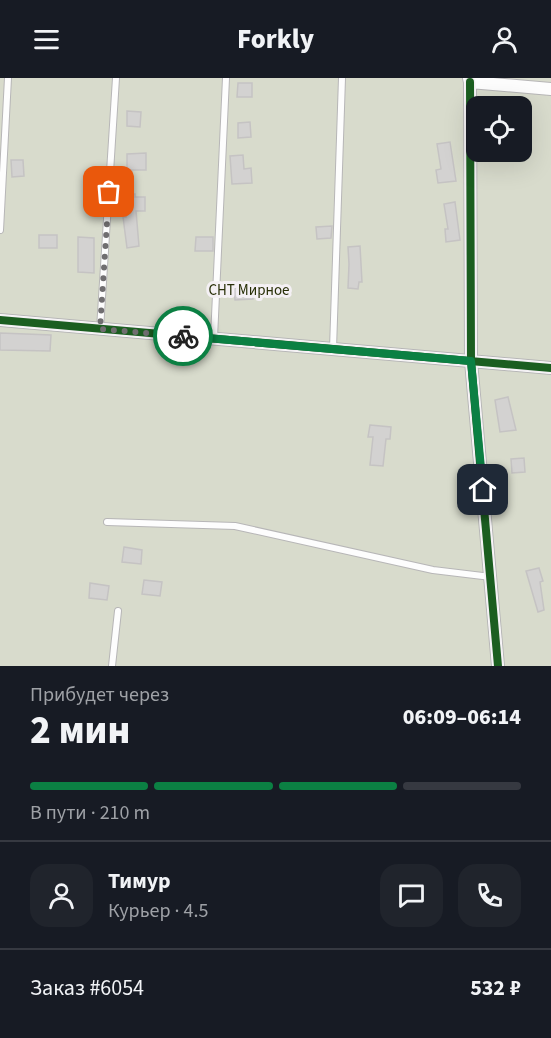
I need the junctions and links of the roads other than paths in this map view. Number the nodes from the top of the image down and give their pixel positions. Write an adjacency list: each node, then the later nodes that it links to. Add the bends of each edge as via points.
1 (8, 78): 7 (lane)
2 (116, 78): 9 (lane)
3 (226, 78): 10 (lane)
4 (342, 78): 11 (lane)
5 (469, 80): 6 (street); 12 (street)
6 (551, 89)
7 (0, 230)
8 (0, 320): 9 (street)
9 (100, 329): 10 (street)
10 (214, 339): 11 (street)
11 (333, 349): 12 (street)
12 (471, 361): 13 (street); 15 (street)
13 (551, 368)
14 (107, 522): 15 (lane, via 235,526 433,570)
15 (491, 577): 18 (street)
16 (118, 611): 17 (lane)
17 (112, 666)
18 (498, 666)

